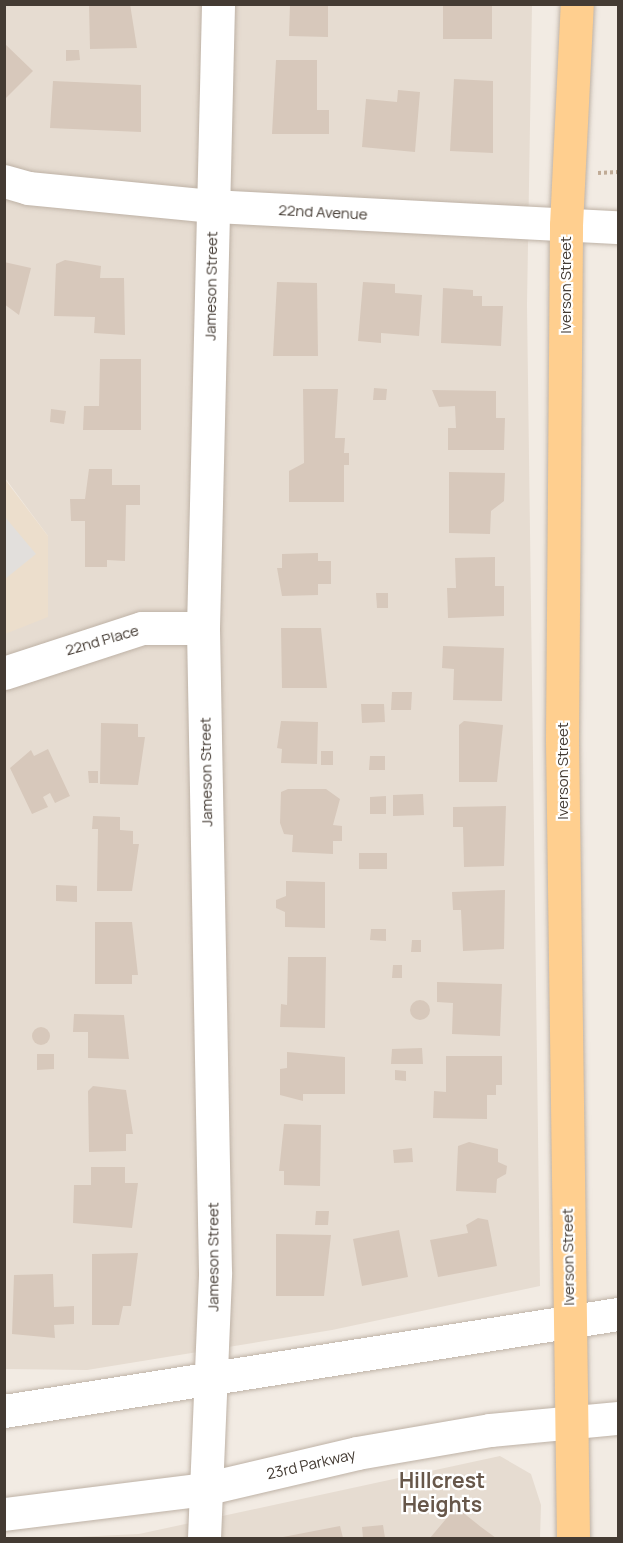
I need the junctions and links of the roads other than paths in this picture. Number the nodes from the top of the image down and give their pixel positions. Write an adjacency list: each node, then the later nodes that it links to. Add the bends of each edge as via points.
1 (218, 4): 4 (street, Jameson Street)
2 (577, 4): 5 (main road, Iverson Street)
3 (16, 184): 4 (street, 22nd Avenue)
4 (213, 206): 5 (street, 22nd Avenue); 7 (street, Jameson Street)
5 (566, 225): 6 (street, 22nd Avenue); 10 (main road, Iverson Street, via 562,740)
6 (618, 227)
7 (203, 628): 8 (street, 22nd Place, via 142,628); 11 (street, Jameson Street, via 214,1272)
8 (4, 674)
9 (618, 1314): 10 (street)
10 (569, 1322): 11 (street); 14 (main road, Iverson Street)
11 (211, 1378): 12 (street); 15 (street, Jameson Street)
12 (4, 1412)
13 (618, 1418): 14 (street, 23rd Parkway)
14 (571, 1426): 15 (street, 23rd Parkway, via 489,1430 379,1449); 18 (main road, Iverson Street)
15 (204, 1489): 16 (street, 23rd Parkway); 17 (street, Jameson Street)
16 (4, 1514)
17 (204, 1539)
18 (573, 1539)

